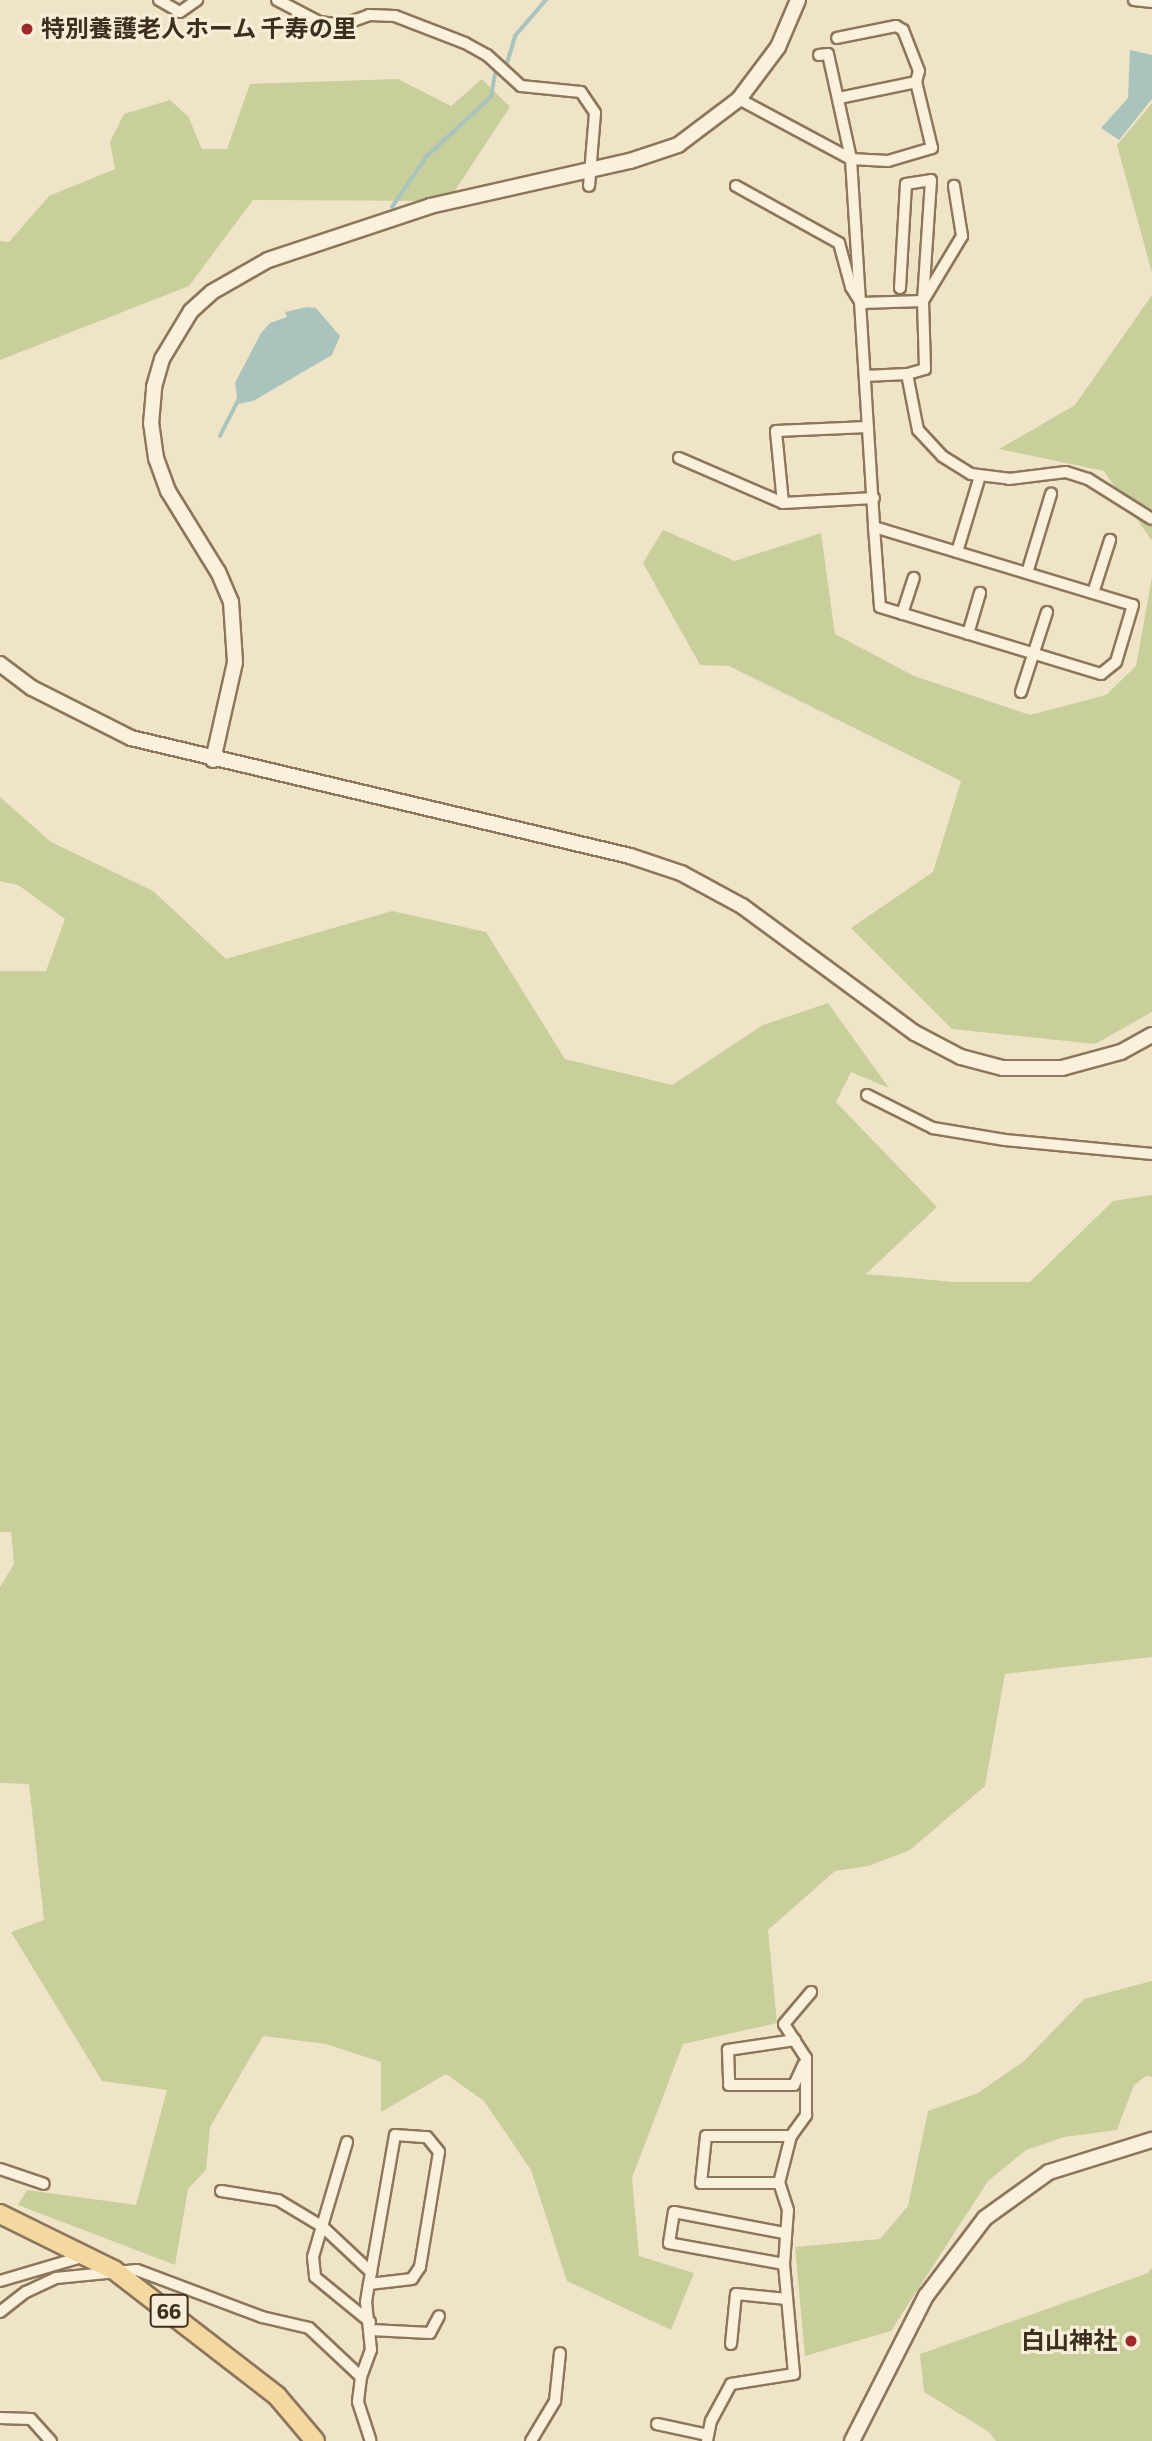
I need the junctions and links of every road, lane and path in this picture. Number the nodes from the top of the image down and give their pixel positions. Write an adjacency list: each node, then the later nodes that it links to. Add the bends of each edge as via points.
1 (159, 0): 2 (street, via 180,12)
2 (197, 0)
3 (277, 0): 13 (street, via 320,22 342,25 369,15 395,16 476,49 521,86 581,92 595,113)
4 (798, 0): 11 (street, via 778,47)
5 (1134, 0): 6 (street)
6 (1152, 2)
7 (838, 38): 9 (street, via 896,26 903,30 919,71)
8 (819, 55): 10 (street, via 828,54)
9 (916, 82): 10 (street); 12 (street, via 932,148 888,161)
10 (839, 98): 12 (street)
11 (739, 99): 12 (street); 13 (street, via 678,145)
12 (851, 159): 19 (street)
13 (590, 170): 14 (street); 42 (street, via 430,206 254,265 212,292 173,335 154,387 151,424 156,458 168,491 219,572 231,602 235,635 235,662)
14 (589, 186)
15 (737, 186): 19 (street, via 839,243 851,287)
16 (954, 186): 18 (street, via 962,236)
17 (900, 288): 18 (street, via 906,184 931,180)
18 (923, 301): 19 (street); 20 (street, via 925,369)
19 (862, 303): 21 (street)
20 (907, 374): 21 (street); 24 (street, via 918,430 942,456)
21 (865, 376): 22 (street)
22 (868, 426): 26 (street); 27 (street, via 776,431)
23 (679, 458): 27 (street)
24 (979, 476): 28 (street, via 1009,479 1066,472 1088,479); 31 (street)
25 (1051, 494): 32 (street)
26 (874, 498): 27 (street); 29 (street)
27 (783, 503)
28 (1152, 519)
29 (874, 527): 31 (street); 37 (street, via 880,607)
30 (1110, 540): 35 (street)
31 (957, 552): 32 (street)
32 (1027, 573): 35 (street)
33 (914, 578): 37 (street)
34 (980, 593): 38 (street)
35 (1093, 593): 39 (street, via 1133,605 1116,662 1101,674)
36 (1047, 612): 39 (street)
37 (902, 614): 38 (street)
38 (968, 634): 39 (street)
39 (1034, 654): 41 (street)
40 (0, 664): 42 (street, via 32,688 106,728)
41 (1021, 692)
42 (212, 760): 43 (street, via 630,856 681,873 742,906 915,1033 979,1062 1003,1068 1062,1068 1121,1052)
43 (1152, 1035)
44 (867, 1095): 45 (street, via 933,1128)
45 (1152, 1154)
46 (811, 1992): 47 (street, via 784,2024)
47 (795, 2040): 48 (street); 48 (street, via 728,2050 729,2085 794,2085)
48 (806, 2058): 49 (street, via 806,2115)
49 (790, 2136): 53 (street); 53 (street, via 706,2136 701,2183)
50 (1152, 2140): 78 (street, via 1049,2172 985,2218 926,2296)
51 (347, 2142): 57 (street)
52 (0, 2169): 54 (street)
53 (779, 2183): 58 (street, via 788,2210)
54 (44, 2184)
55 (221, 2191): 57 (street, via 278,2200)
56 (0, 2214): 59 (main road, 66)
57 (323, 2227): 62 (street); 67 (street, via 313,2257 315,2277)
58 (784, 2233): 60 (street); 60 (street, via 674,2212 670,2244)
59 (88, 2256): 61 (main road, 66); 63 (street)
60 (784, 2264): 64 (street)
61 (114, 2270): 65 (street, via 56,2278 26,2292); 70 (street, via 137,2270 262,2316 309,2328); 76 (main road, 66, via 277,2396)
62 (370, 2278): 62 (street, via 412,2279 420,2267 439,2152 427,2137 395,2135); 67 (street)
63 (0, 2281)
64 (787, 2299): 68 (street, via 736,2294); 73 (street, via 794,2374 730,2384)
65 (0, 2312)
66 (439, 2316): 67 (street, via 430,2333)
67 (371, 2326): 70 (street, via 371,2350)
68 (731, 2344)
69 (560, 2353): 77 (street, via 555,2401)
70 (361, 2377): 74 (street, via 358,2402)
71 (0, 2418): 75 (street, via 31,2419)
72 (657, 2424): 73 (street)
73 (708, 2438)
74 (370, 2440)
75 (51, 2441)
76 (315, 2441)
77 (531, 2441)
78 (852, 2441)

